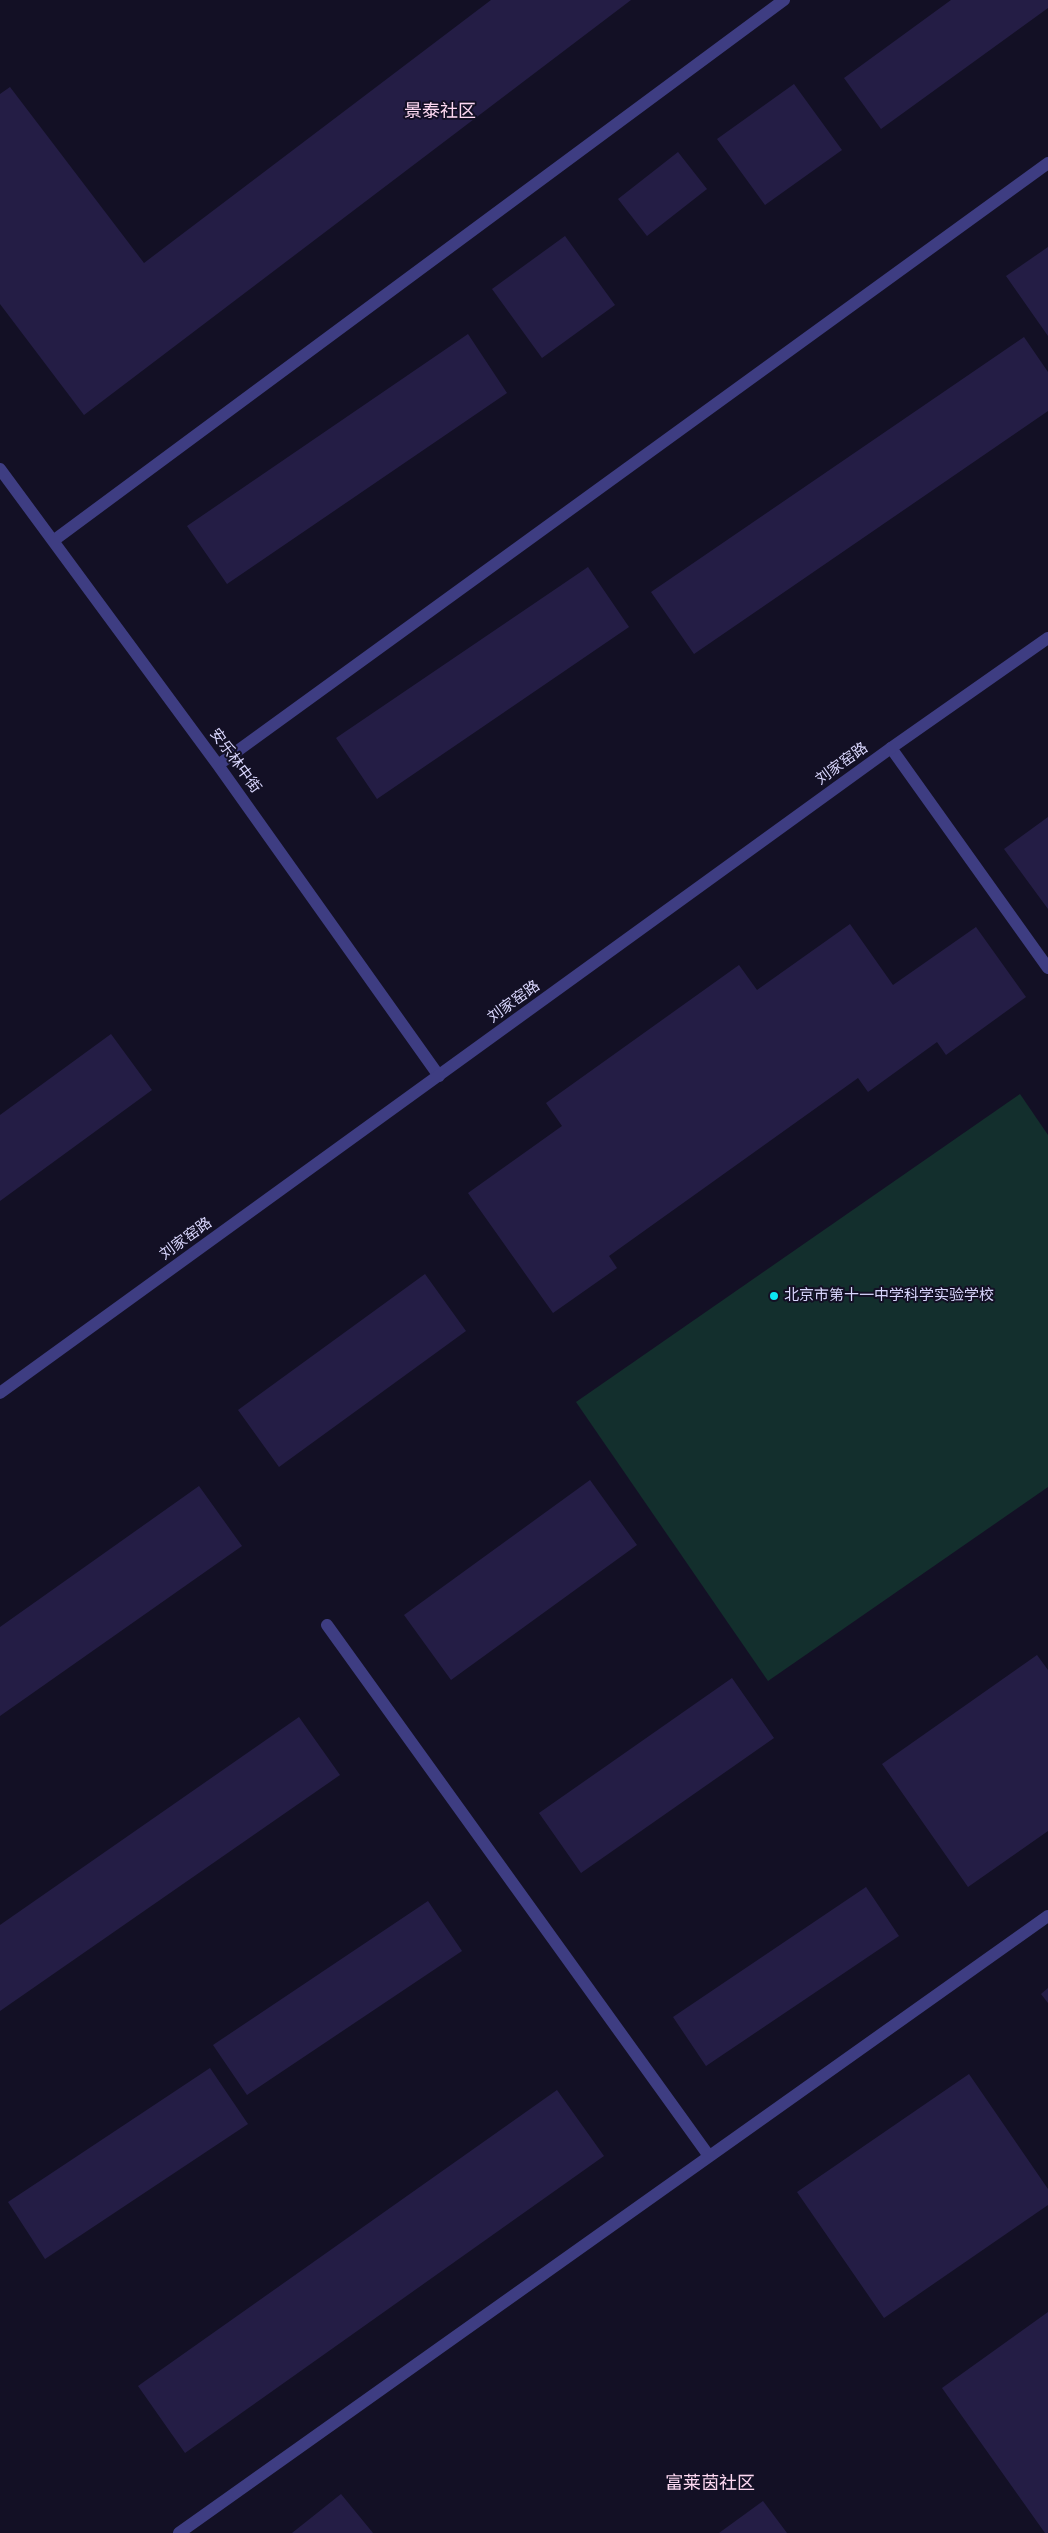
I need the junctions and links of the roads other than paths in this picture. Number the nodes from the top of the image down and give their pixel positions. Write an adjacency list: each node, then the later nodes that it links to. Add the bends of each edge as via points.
1 (784, 0): 4 (street)
2 (1048, 163): 7 (street)
3 (0, 469): 4 (street, 安乐林中街)
4 (53, 541): 7 (street, 安乐林中街)
5 (1048, 638): 6 (street, 刘家窑路)
6 (891, 748): 8 (street); 9 (street, 刘家窑路)
7 (218, 765): 9 (street, 安乐林中街)
8 (1048, 968)
9 (439, 1076): 10 (street, 刘家窑路)
10 (0, 1393)
11 (327, 1626): 13 (street)
12 (1048, 1916): 13 (street)
13 (709, 2156): 14 (street)
14 (179, 2533)

